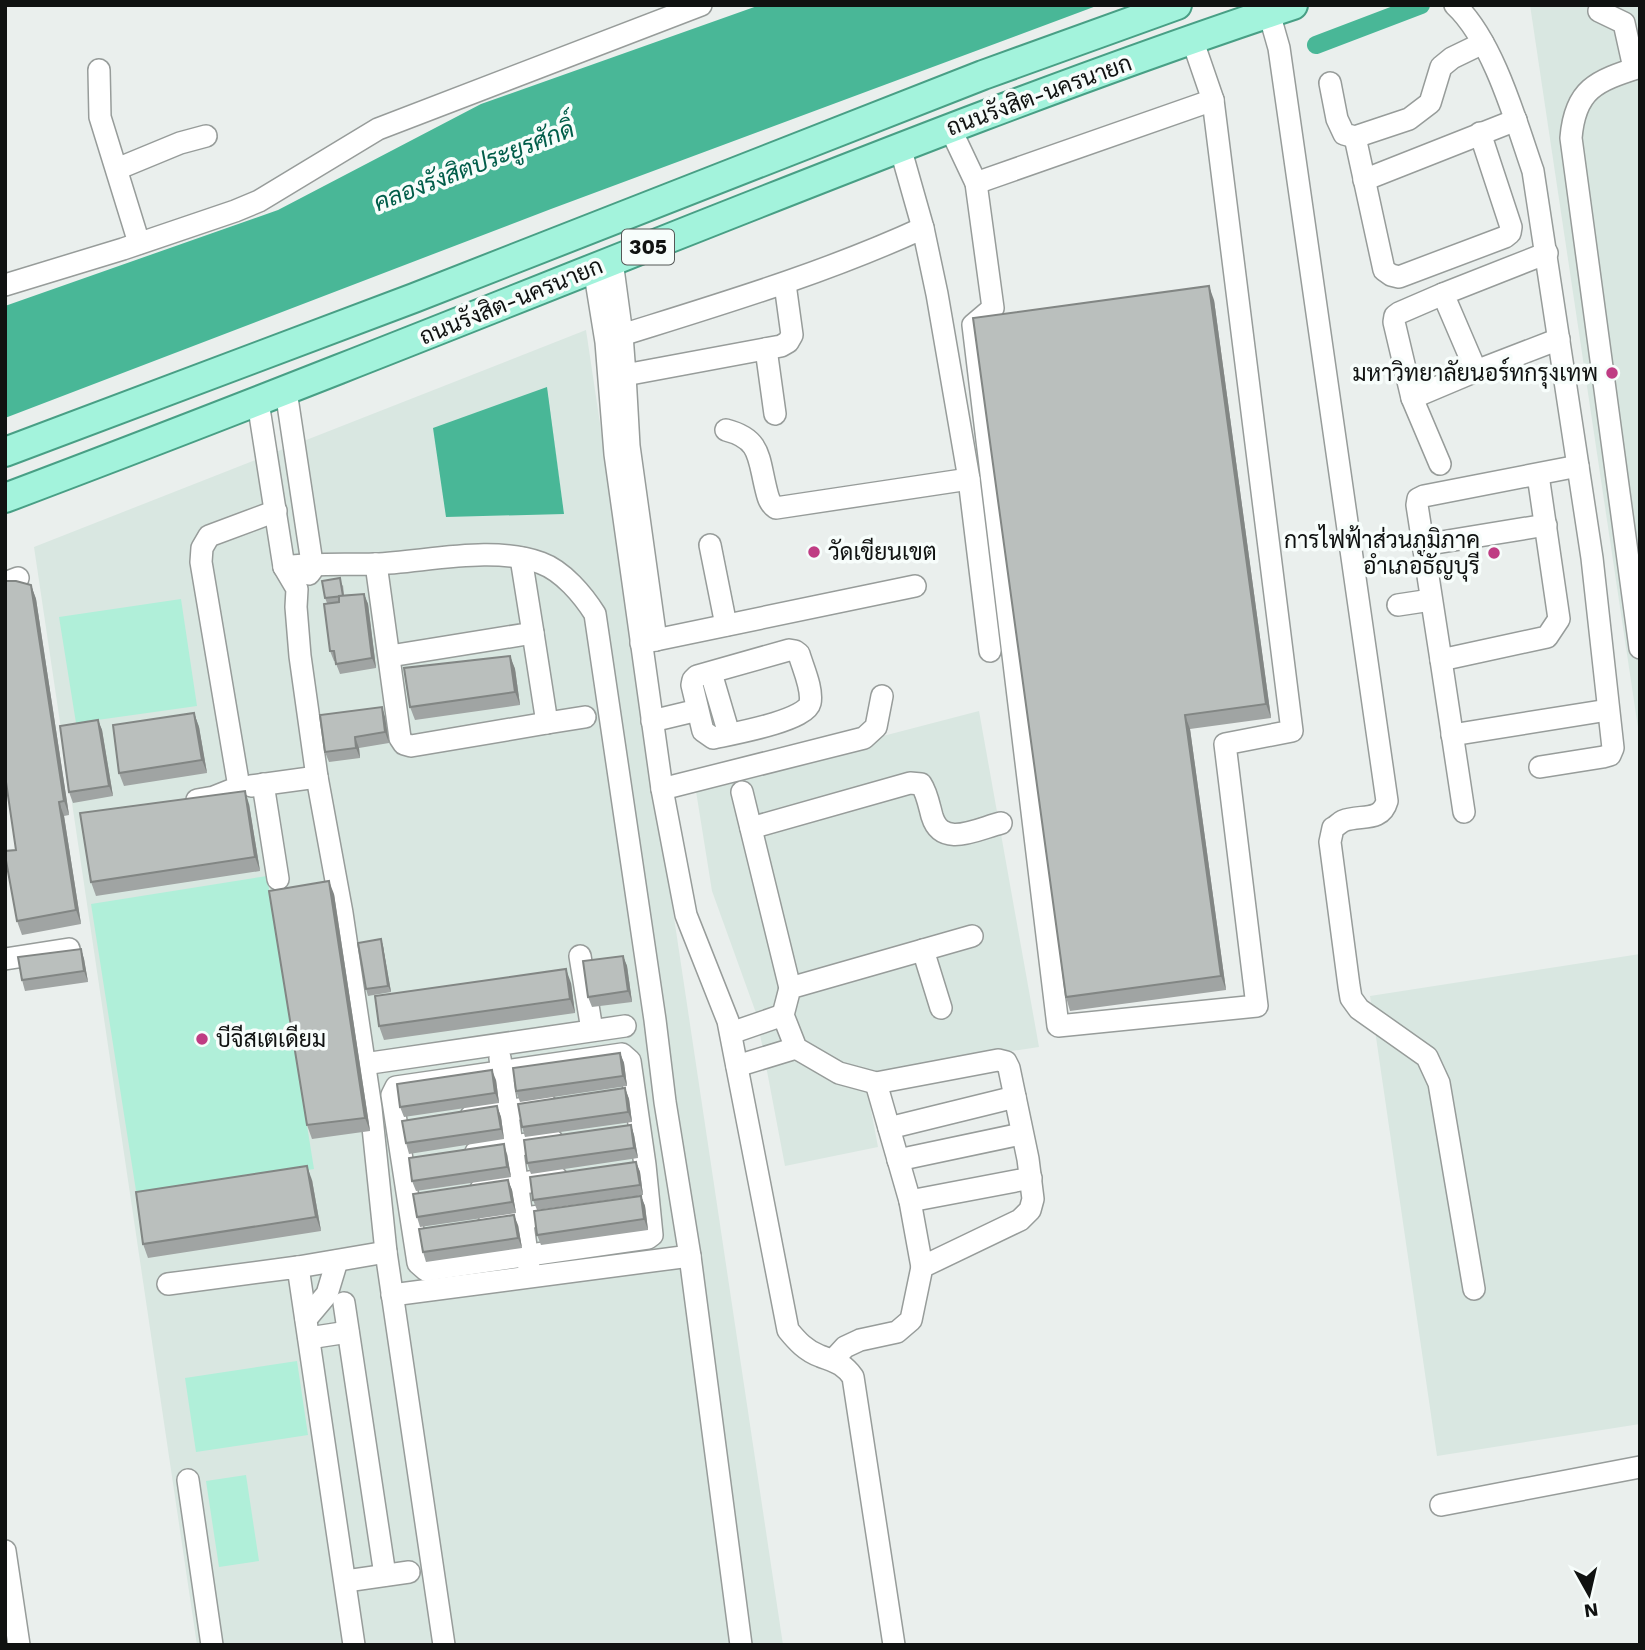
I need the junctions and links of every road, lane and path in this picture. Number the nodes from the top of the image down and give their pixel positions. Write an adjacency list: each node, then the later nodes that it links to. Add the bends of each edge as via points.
1 (701, 5): 22 (street, via 378,129 258,201)
2 (1177, 5): 33 (main road, ถนนรังสิต-นครนายก / 305, via 983,75)
3 (1457, 7): 7 (street)
4 (1281, 9): 6 (main road, ถนนรังสิต-นครนายก / 305); 142 (street, via 1279,48 1387,801 1378,815 1343,821 1333,828 1330,842 1349,986 1359,1009 1427,1057 1433,1067)
5 (1599, 11): 8 (street, via 1624,23)
6 (1192, 39): 11 (street); 13 (main road, ถนนรังสิต-นครนายก / 305)
7 (1483, 43): 12 (street); 16 (street, via 1441,68 1430,103 1409,119)
8 (1637, 68): 63 (street, via 1593,86 1581,98 1571,138)
9 (99, 70): 18 (street, via 100,117)
10 (1330, 83): 16 (street, via 1336,119 1344,134)
11 (1213, 100): 20 (street); 20 (street, via 1292,731 1225,744 1257,1006 1059,1026 973,325 993,308)
12 (1516, 120): 14 (street); 23 (street, via 1533,171)
13 (950, 128): 17 (main road, ถนนรังสิต-นครนายก / 305); 20 (street)
14 (1480, 133): 19 (street); 19 (street, via 1511,227 1505,237 1391,275 1384,270)
15 (206, 136): 18 (street)
16 (1355, 137): 19 (street)
17 (900, 147): 21 (street); 24 (main road, ถนนรังสิต-นครนายก / 305)
18 (117, 169): 22 (street)
19 (1364, 180)
20 (976, 183)
21 (923, 228): 26 (street); 46 (street)
22 (139, 243): 25 (street)
23 (1547, 253): 27 (street); 29 (street)
24 (603, 265): 28 (street); 34 (main road, ถนนรังสิต-นครนายก / 305); 62 (street, via 615,454)
25 (5, 285)
26 (785, 285): 28 (street); 30 (street, via 792,335 788,342)
27 (1443, 294): 31 (street); 35 (street, via 1395,316)
28 (622, 335): 32 (street)
29 (1559, 339): 31 (street); 44 (street)
30 (766, 349): 32 (street); 37 (street)
31 (1476, 371): 35 (street)
32 (625, 375): 62 (street)
33 (187, 383): 38 (main road, ถนนรังสิต-นครนายก / 305); 39 (main road, via 185,408 192,419)
34 (286, 391): 36 (main road, ถนนรังสิต-นครนายก / 305); 53 (street)
35 (1412, 398): 43 (street)
36 (258, 401): 39 (main road, ถนนรังสิต-นครนายก / 305); 48 (street)
37 (775, 414)
38 (98, 416): 41 (main road, ถนนรังสิต-นครนายก / 305); 42 (main road, via 116,424 123,433 125,443)
39 (202, 423): 42 (main road, ถนนรังสิต-นครนายก / 305)
40 (726, 429): 46 (street, via 750,439 769,501 776,508)
41 (5, 452)
42 (118, 455): 47 (main road, ถนนรังสิต-นครนายก / 305)
43 (1440, 464)
44 (1578, 466): 45 (street); 70 (street)
45 (1538, 475): 49 (street); 51 (street, via 1418,499)
46 (969, 480): 64 (street)
47 (5, 498)
48 (276, 511): 55 (street); 79 (street, via 209,536 202,548)
49 (1546, 525): 51 (street); 66 (street, via 1559,619 1555,628 1547,636)
50 (710, 545): 60 (street)
51 (1423, 545): 58 (street)
52 (522, 558): 54 (street, via 458,556); 61 (street); 134 (street, via 543,563 571,584 595,614)
53 (312, 563): 54 (street); 55 (street); 57 (street)
54 (376, 564): 65 (street)
55 (284, 567): 57 (street)
56 (915, 586): 60 (street)
57 (297, 589): 77 (street, via 300,656)
58 (1431, 600): 59 (street); 66 (street)
59 (1398, 605)
60 (726, 625): 62 (street)
61 (533, 633): 65 (street); 73 (street)
62 (649, 641): 72 (street)
63 (1640, 648)
64 (990, 651)
65 (390, 656): 73 (street, via 404,744)
66 (1441, 660): 75 (street)
67 (712, 673): 69 (street, via 693,680); 74 (street); 74 (street, via 789,650 799,654 811,699 808,708 768,725)
68 (882, 696): 80 (street, via 876,727 864,738)
69 (698, 710): 72 (street); 74 (street, via 706,735)
70 (1608, 710): 75 (street); 76 (street, via 1610,755)
71 (585, 717): 73 (street)
72 (652, 721): 80 (street)
73 (547, 723)
74 (729, 734)
75 (1452, 734): 83 (street)
76 (1540, 767)
77 (317, 777): 78 (street); 100 (street)
78 (263, 784): 79 (street); 86 (street)
79 (239, 788): 82 (street)
80 (662, 789): 97 (street, via 686,915)
81 (742, 792): 85 (street)
82 (174, 805)
83 (1464, 812)
84 (1001, 823): 85 (street, via 942,834 935,826 925,789 910,783)
85 (751, 828): 92 (street)
86 (278, 879)
87 (972, 936): 89 (street)
88 (69, 949): 91 (street)
89 (923, 950): 92 (street); 93 (street)
90 (580, 956): 96 (street)
91 (5, 959)
92 (790, 988): 94 (street)
93 (941, 1008)
94 (783, 1014): 97 (street); 99 (street)
95 (625, 1026): 96 (street)
96 (592, 1030): 98 (street)
97 (731, 1033): 101 (street)
98 (498, 1045): 100 (street); 102 (street)
99 (796, 1048): 101 (street); 103 (street, via 839,1073)
100 (364, 1064): 133 (street)
101 (737, 1066): 147 (street, via 788,1330 801,1345)
102 (502, 1071): 104 (street, via 622,1054 630,1061); 108 (street); 111 (street, via 396,1087 392,1096)
103 (876, 1083): 106 (street, via 998,1060 1009,1068); 113 (street)
104 (635, 1093): 105 (street); 112 (street)
105 (609, 1097)
106 (1015, 1097): 113 (street); 115 (street)
107 (571, 1102): 108 (street)
108 (507, 1110): 109 (street); 117 (street)
109 (446, 1120)
110 (421, 1124): 111 (street)
111 (396, 1128): 140 (street, via 409,1163 421,1233 418,1263)
112 (640, 1128): 114 (street); 120 (street)
113 (889, 1128): 119 (street)
114 (615, 1131)
115 (1021, 1134): 119 (street); 123 (street)
116 (576, 1137): 117 (street)
117 (512, 1146): 118 (street); 124 (street)
118 (457, 1155)
119 (898, 1160): 127 (street)
120 (645, 1165): 121 (street); 126 (street)
121 (620, 1169)
122 (581, 1174): 124 (street)
123 (1031, 1178): 127 (street); 139 (street, via 1033,1199 1020,1220)
124 (517, 1184): 125 (street); 130 (street)
125 (463, 1192)
126 (650, 1200): 128 (street); 132 (street, via 652,1235)
127 (910, 1201): 139 (street)
128 (624, 1204)
129 (586, 1209): 130 (street)
130 (522, 1218): 131 (street); 137 (street)
131 (468, 1226)
132 (617, 1243): 136 (street); 137 (street)
133 (386, 1252): 135 (street); 143 (street)
134 (690, 1256): 136 (street); 159 (street)
135 (337, 1261): 138 (street); 145 (street, via 327,1294)
136 (621, 1264): 137 (street)
137 (528, 1266): 140 (street)
138 (298, 1267): 141 (street); 145 (street)
139 (922, 1267): 147 (street, via 911,1320 897,1332 845,1347)
140 (441, 1278): 143 (street)
141 (168, 1284)
142 (1474, 1289)
143 (392, 1295): 158 (street)
144 (344, 1303): 146 (street)
145 (307, 1329): 146 (street); 154 (street)
146 (348, 1332): 153 (street)
147 (834, 1359): 160 (street, via 845,1365 857,1392)
148 (1640, 1468): 150 (street)
149 (188, 1480): 156 (street)
150 (1441, 1505)
151 (5, 1551): 155 (street)
152 (409, 1572): 153 (street)
153 (385, 1576): 154 (street)
154 (346, 1581): 157 (street)
155 (19, 1645)
156 (212, 1645)
157 (354, 1645)
158 (444, 1645)
159 (741, 1645)
160 (894, 1645)

